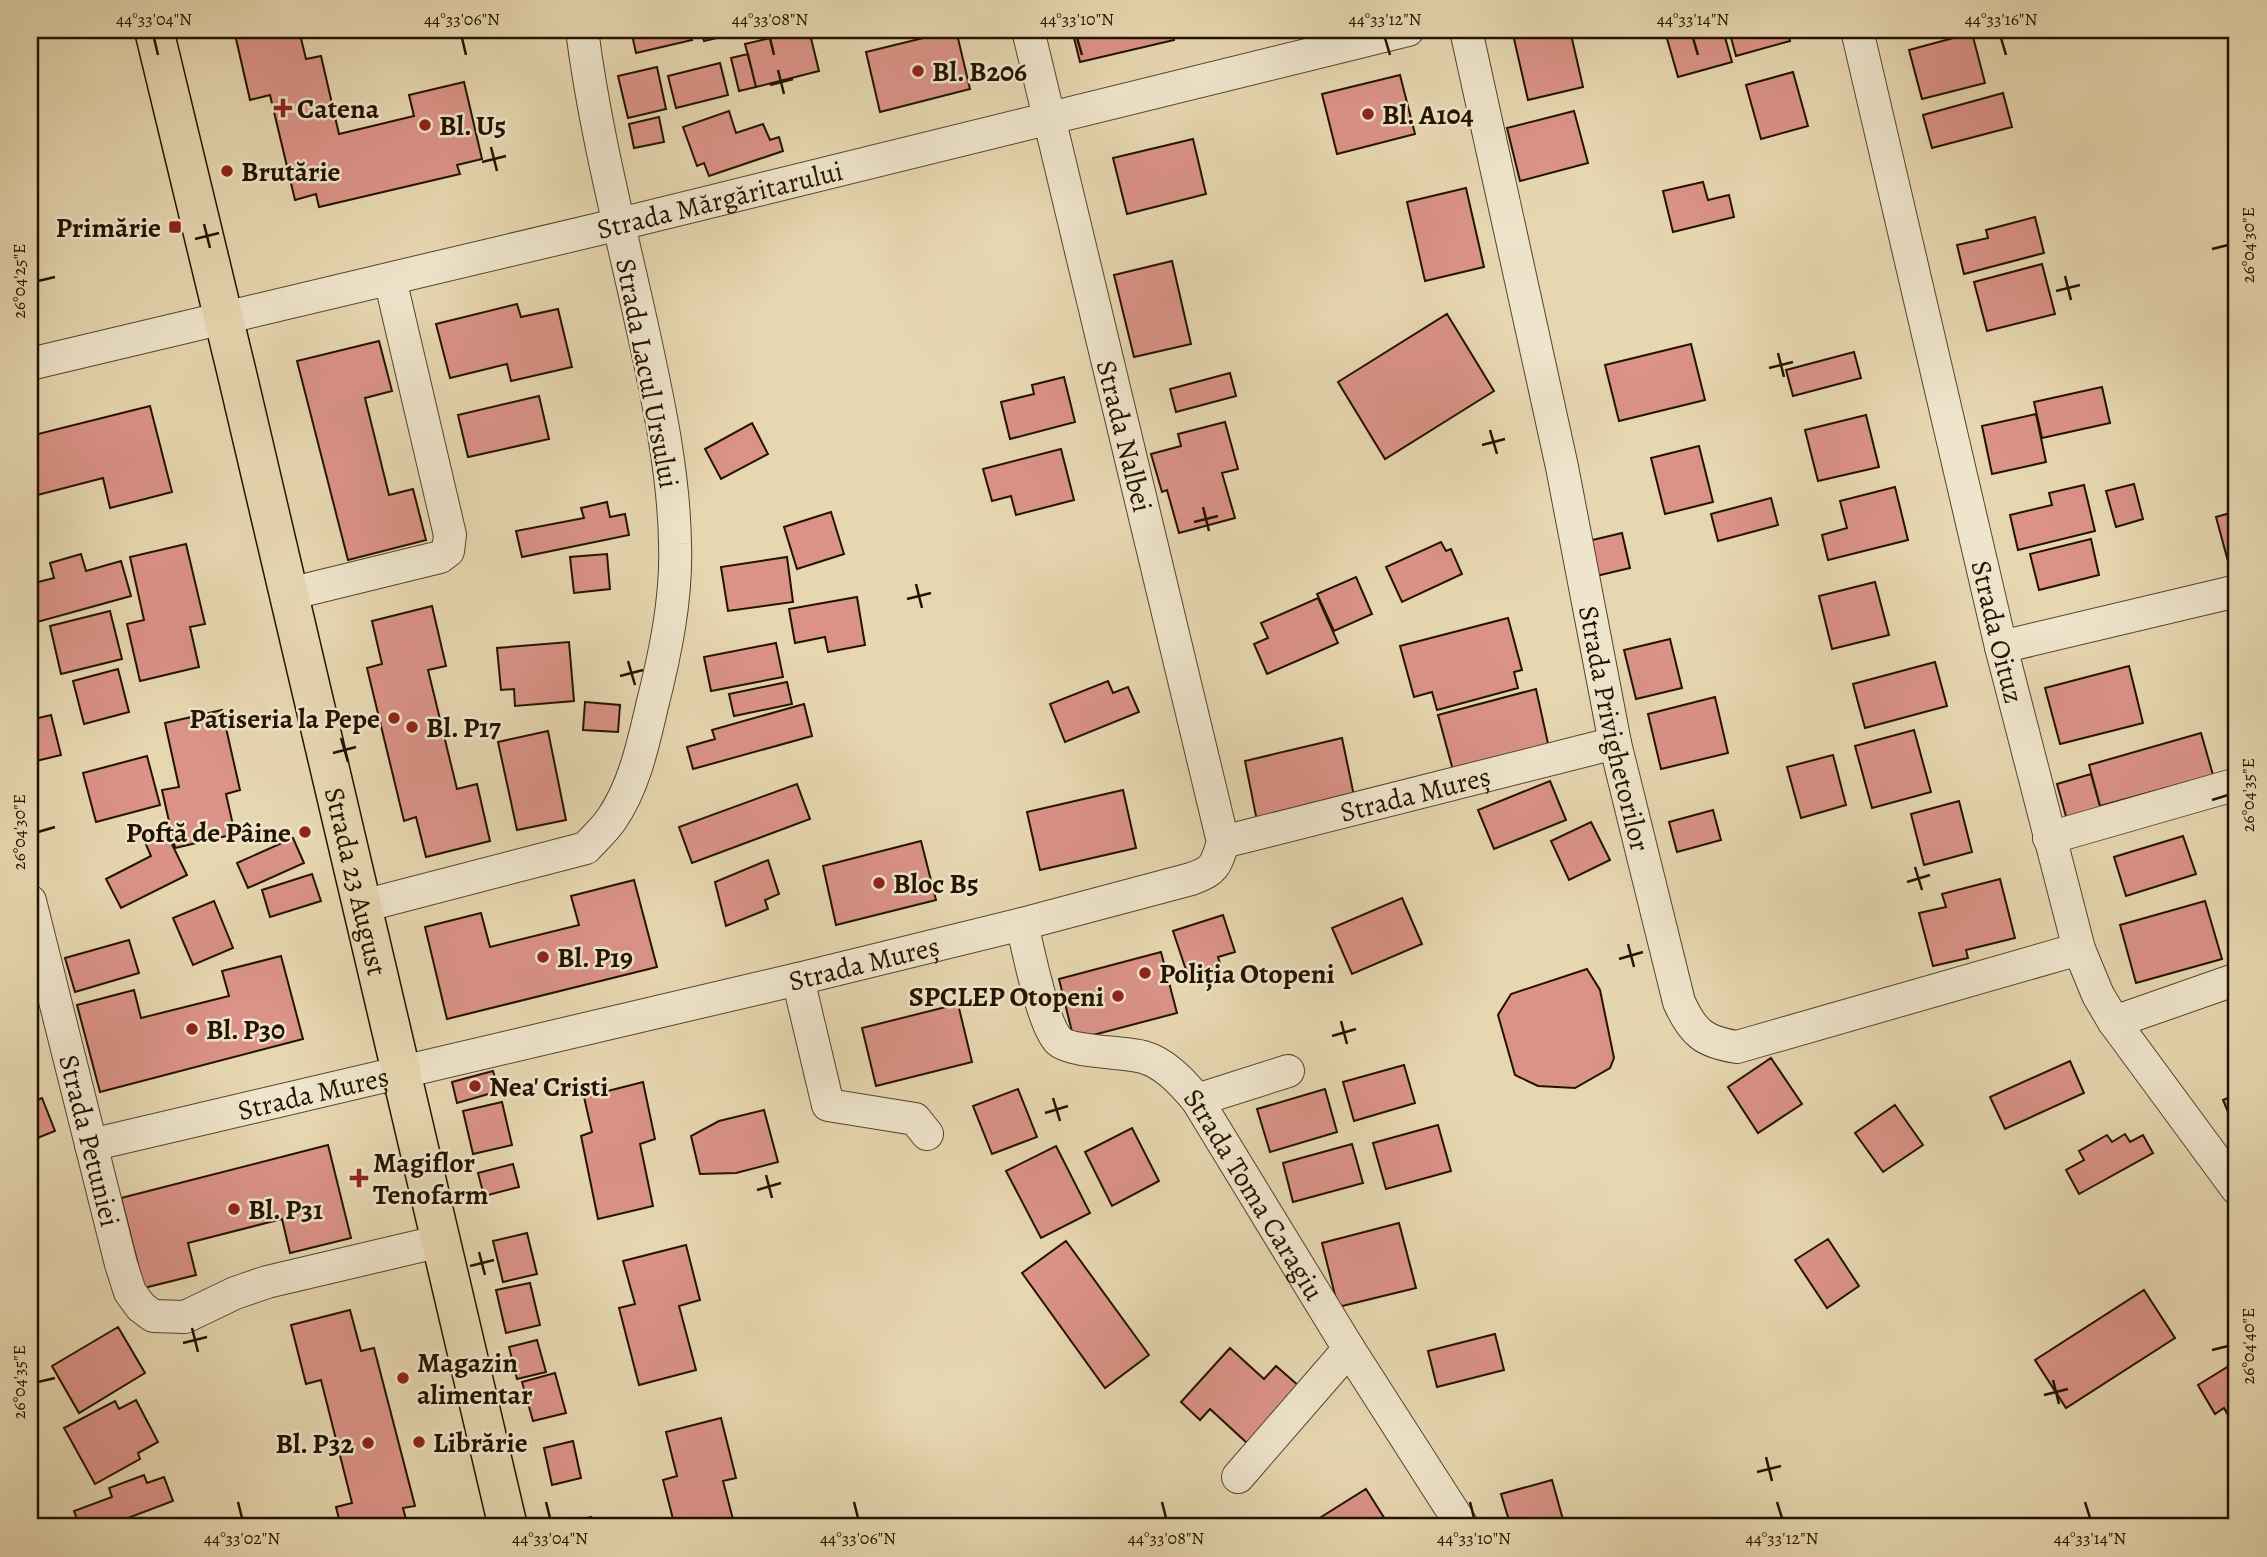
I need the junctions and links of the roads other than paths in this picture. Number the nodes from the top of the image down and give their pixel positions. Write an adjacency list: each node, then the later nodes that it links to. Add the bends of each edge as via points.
1 (154, 30): 10 (main road, Strada 23 August)
2 (582, 30): 8 (street, Strada Lacul Ursului, via 600,141)
3 (1028, 30): 7 (street, Strada Nalbei)
4 (1409, 30): 7 (street, Strada Mărgăritarului)
5 (1466, 30): 15 (street, Strada Privighetorilor, via 1562,467)
6 (1857, 30): 14 (street, Strada Oituz)
7 (1049, 117): 8 (street, Strada Mărgăritarului); 18 (street, Strada Nalbei)
8 (620, 224): 9 (street, Strada Mărgăritarului); 20 (street, Strada Lacul Ursului, via 661,412 676,547 660,677 628,788 611,821 586,848)
9 (390, 279): 10 (street, Strada Mărgăritarului); 13 (street, via 450,535 448,551 440,557)
10 (224, 317): 11 (street, Strada Mărgăritarului); 13 (main road, Strada 23 August)
11 (30, 364)
12 (2237, 591): 14 (street)
13 (289, 594): 20 (main road, Strada 23 August)
14 (2001, 648): 17 (street, Strada Oituz)
15 (1615, 743): 18 (street, Strada Mureș); 22 (street, Strada Privighetorilor, via 1679,1002 1699,1034 1717,1044 1737,1047)
16 (2237, 784): 17 (street)
17 (2049, 838): 22 (street, Strada Oituz)
18 (1223, 842): 21 (street, Strada Mureș, via 1208,874)
19 (30, 901): 30 (street, Strada Petuniei)
20 (363, 906): 26 (main road, Strada 23 August)
21 (1022, 924): 23 (street, Strada Mureș); 28 (street, Strada Toma Caragiu, via 1049,1025 1059,1042 1072,1048 1146,1057 1177,1077)
22 (2078, 948): 25 (street, Strada Oituz)
23 (798, 979): 26 (street, Strada Mureș); 29 (street, via 828,1105 915,1119)
24 (2237, 979): 25 (street)
25 (2114, 1022): 31 (street, Strada Oituz)
26 (401, 1071): 30 (street, Strada Mureș); 32 (main road, Strada 23 August)
27 (1288, 1071): 28 (street)
28 (1197, 1100): 33 (street, Strada Toma Caragiu)
29 (927, 1133)
30 (91, 1145): 32 (street, Strada Petuniei, via 130,1292 153,1316 185,1317 267,1282)
31 (2237, 1189)
32 (441, 1241): 35 (main road, Strada 23 August)
33 (1349, 1349): 34 (street); 36 (street, Strada Toma Caragiu)
34 (1238, 1477)
35 (508, 1527)
36 (1463, 1527)

